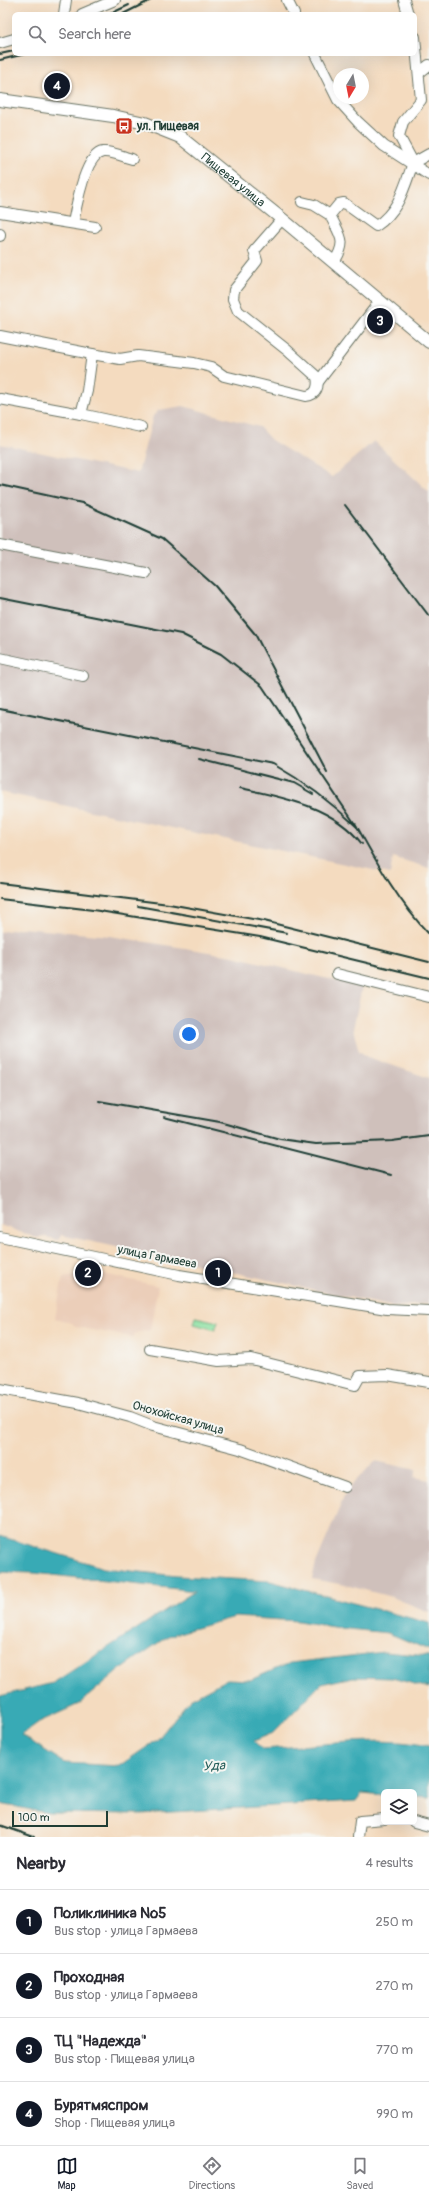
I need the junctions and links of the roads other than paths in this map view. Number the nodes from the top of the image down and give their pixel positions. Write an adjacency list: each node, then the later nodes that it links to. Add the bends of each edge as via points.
1 (66, 0): 5 (street)
2 (114, 0): 6 (street)
3 (287, 0): 7 (street)
4 (404, 0): 8 (street)
5 (64, 12)
6 (87, 12)
7 (293, 12)
8 (407, 12)
9 (12, 40): 10 (street)
10 (0, 43)
11 (417, 55): 14 (street)
12 (315, 56): 18 (street, via 338,100 384,146)
13 (429, 65): 14 (street)
14 (419, 73): 18 (street, via 421,100 403,122 399,136)
15 (0, 100): 23 (main road, Пищевая улица, via 113,116 164,129 180,137)
16 (429, 154): 18 (street)
17 (132, 159): 24 (street, via 107,152 92,158 84,178)
18 (413, 163): 19 (street); 22 (street, via 396,207 388,218 376,226 344,203)
19 (429, 174)
20 (302, 202): 22 (street, via 314,205)
21 (0, 212): 24 (street)
22 (330, 215): 26 (street, via 342,240 342,249)
23 (282, 218): 26 (main road, Пищевая улица); 31 (street, via 254,251 257,261 234,290 233,299 238,311 287,350 317,377)
24 (73, 224): 25 (street)
25 (96, 227)
26 (334, 262): 27 (main road, Пищевая улица)
27 (380, 301): 29 (main road, Пищевая улица); 31 (street)
28 (0, 336): 30 (street)
29 (429, 342)
30 (92, 354): 31 (street, via 120,359 138,356 211,367 224,376 306,396 316,391); 33 (street)
31 (318, 382)
32 (0, 399): 33 (street)
33 (81, 414): 34 (street)
34 (141, 427)
35 (0, 545): 36 (street)
36 (146, 573)
37 (0, 658): 38 (street)
38 (83, 676)
39 (337, 974): 40 (street)
40 (429, 997)
41 (0, 1237): 42 (street, улица Гармаева, via 179,1275 386,1309)
42 (429, 1311)
43 (150, 1349): 44 (street, via 219,1361 251,1359 355,1385 360,1376 387,1375)
44 (429, 1382)
45 (0, 1389): 46 (street, Онохойская улица, via 78,1403 130,1417 153,1426 240,1449)
46 (345, 1487)
47 (381, 1819): 50 (street, via 360,1821)
48 (417, 1823): 49 (street)
49 (429, 1826)
50 (358, 1837)

